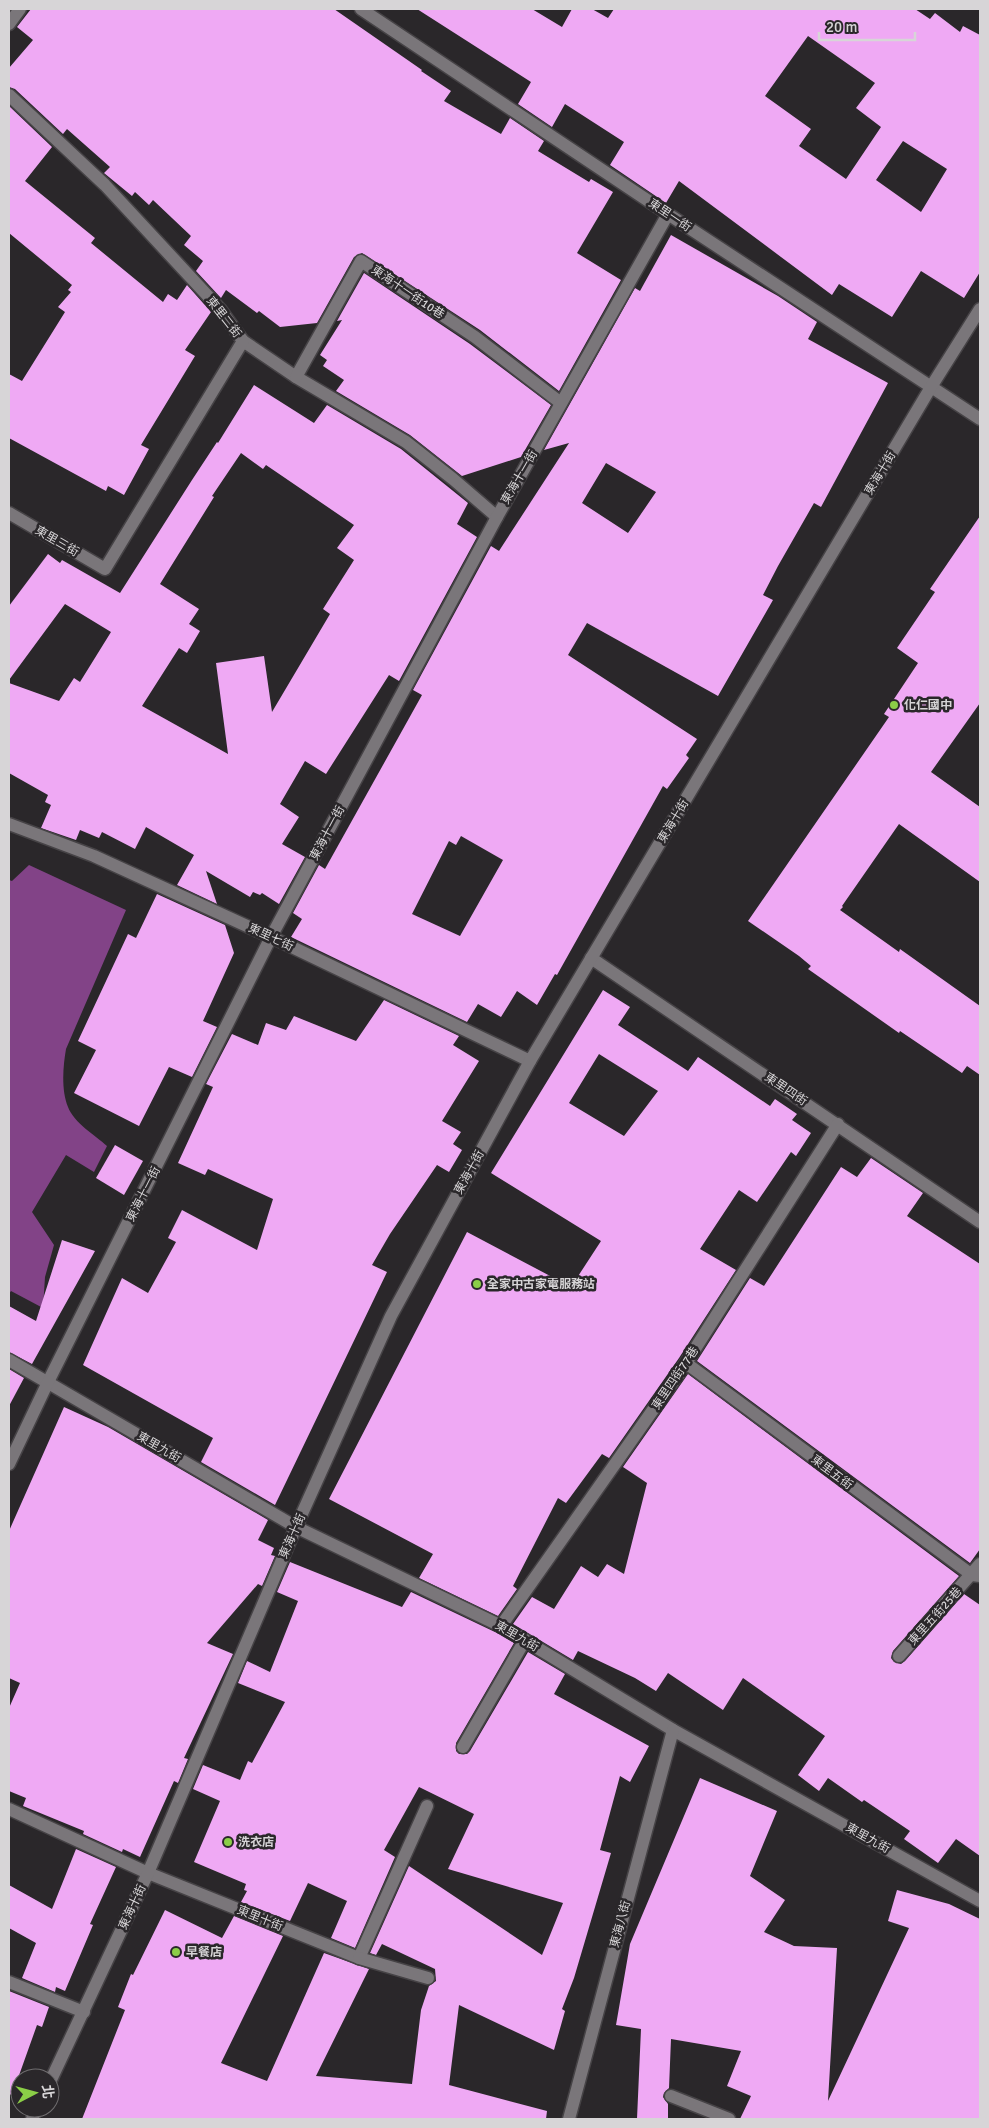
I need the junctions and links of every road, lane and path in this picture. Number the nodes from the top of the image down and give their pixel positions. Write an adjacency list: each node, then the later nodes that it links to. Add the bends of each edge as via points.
1 (20, 9): 3 (street)
2 (361, 9): 5 (street, 東里一街)
3 (9, 24)
4 (9, 95): 7 (street, 東里二街, via 105,185 220,309)
5 (668, 214): 9 (street, 東里一街); 10 (street, 東海十一街)
6 (980, 309): 9 (street, 東海十街)
7 (243, 341): 8 (street, 東里二街); 12 (street, 東里三街, via 105,569)
8 (296, 377): 10 (street, 東海十一街10巷, via 361,261 475,337); 13 (street, 東里二街, via 406,442)
9 (931, 387): 11 (street, 東里一街); 16 (street, 東海十街)
10 (561, 403): 13 (street, 東海十一街)
11 (980, 419)
12 (9, 513)
13 (496, 517): 15 (street, 東海十一街)
14 (10, 826): 15 (street, 東里七街, via 78,848)
15 (271, 937): 17 (street, 東里七街); 22 (street, 東海十一街)
16 (591, 958): 17 (street, 東海十街); 18 (street, 東里四街)
17 (530, 1061): 24 (street, 東海十街, via 391,1316)
18 (838, 1124): 19 (street, 東里四街); 21 (street, 東里四街77巷)
19 (980, 1222)
20 (9, 1360): 22 (street, 東里九街)
21 (686, 1363): 26 (street, 東里五街); 27 (street, 東里四街77巷)
22 (48, 1382): 23 (street, 東海十一街); 24 (street, 東里九街)
23 (9, 1464)
24 (296, 1527): 27 (street, 東里九街); 34 (street, 東海十街)
25 (980, 1564): 26 (street, 東里五街25巷)
26 (976, 1576): 29 (street, 東里五街25巷)
27 (501, 1626): 28 (street, 東里九街)
28 (525, 1640): 30 (street, 東里九街); 31 (street)
29 (900, 1656)
30 (672, 1730): 35 (street, 東里九街); 42 (street, 東海八街)
31 (463, 1748)
32 (427, 1806): 36 (street)
33 (9, 1808): 34 (street, 東里十街)
34 (148, 1873): 36 (street, 東里十街); 39 (street, 東海十街)
35 (980, 1901)
36 (360, 1958): 37 (street, 東里十街)
37 (428, 1978)
38 (9, 1982): 39 (street)
39 (84, 2012): 40 (street, 東海十街)
40 (57, 2068)
41 (670, 2096): 43 (street)
42 (569, 2119)
43 (728, 2119)

